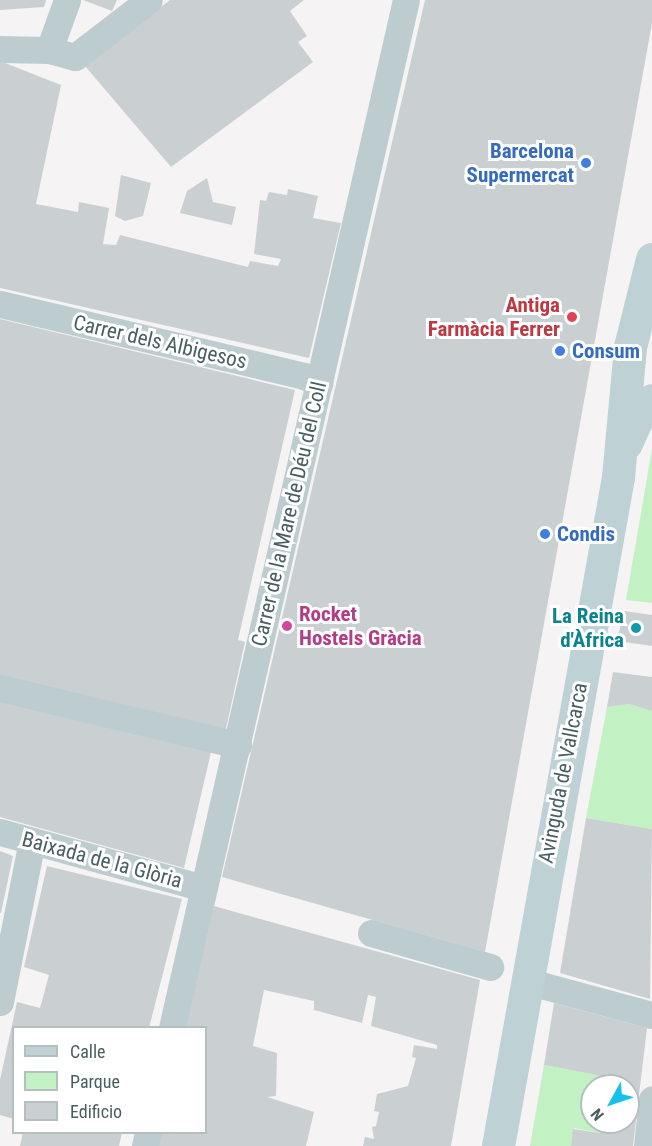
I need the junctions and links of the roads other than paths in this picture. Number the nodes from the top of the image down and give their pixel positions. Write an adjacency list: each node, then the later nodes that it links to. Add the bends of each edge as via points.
1 (67, 0): 5 (street)
2 (149, 0): 5 (street, via 75,57)
3 (406, 0): 8 (street, Carrer de la Mare de Déu del Coll)
4 (0, 49): 5 (street)
5 (49, 50)
6 (652, 259): 10 (main road, Avinguda de Vallcarca, via 630,347 623,399)
7 (0, 304): 8 (street, Carrer dels Albigesos, via 304,376)
8 (319, 383): 12 (street, Carrer de la Mare de Déu del Coll)
9 (652, 400): 10 (main road, via 639,412)
10 (622, 452): 18 (main road, Avinguda de Vallcarca)
11 (0, 688): 12 (street)
12 (238, 745): 15 (street, Carrer de la Mare de Déu del Coll)
13 (0, 832): 14 (street, Baixada de la Glòria)
14 (32, 841): 15 (street, Baixada de la Glòria); 19 (street)
15 (203, 888): 21 (street, Carrer de la Mare de Déu del Coll)
16 (371, 933): 17 (street)
17 (490, 967)
18 (526, 981): 20 (street); 23 (main road, Avinguda de Vallcarca)
19 (0, 1002)
20 (652, 1015)
21 (172, 1026)
22 (652, 1099): 24 (street)
23 (498, 1146)
24 (647, 1146)

